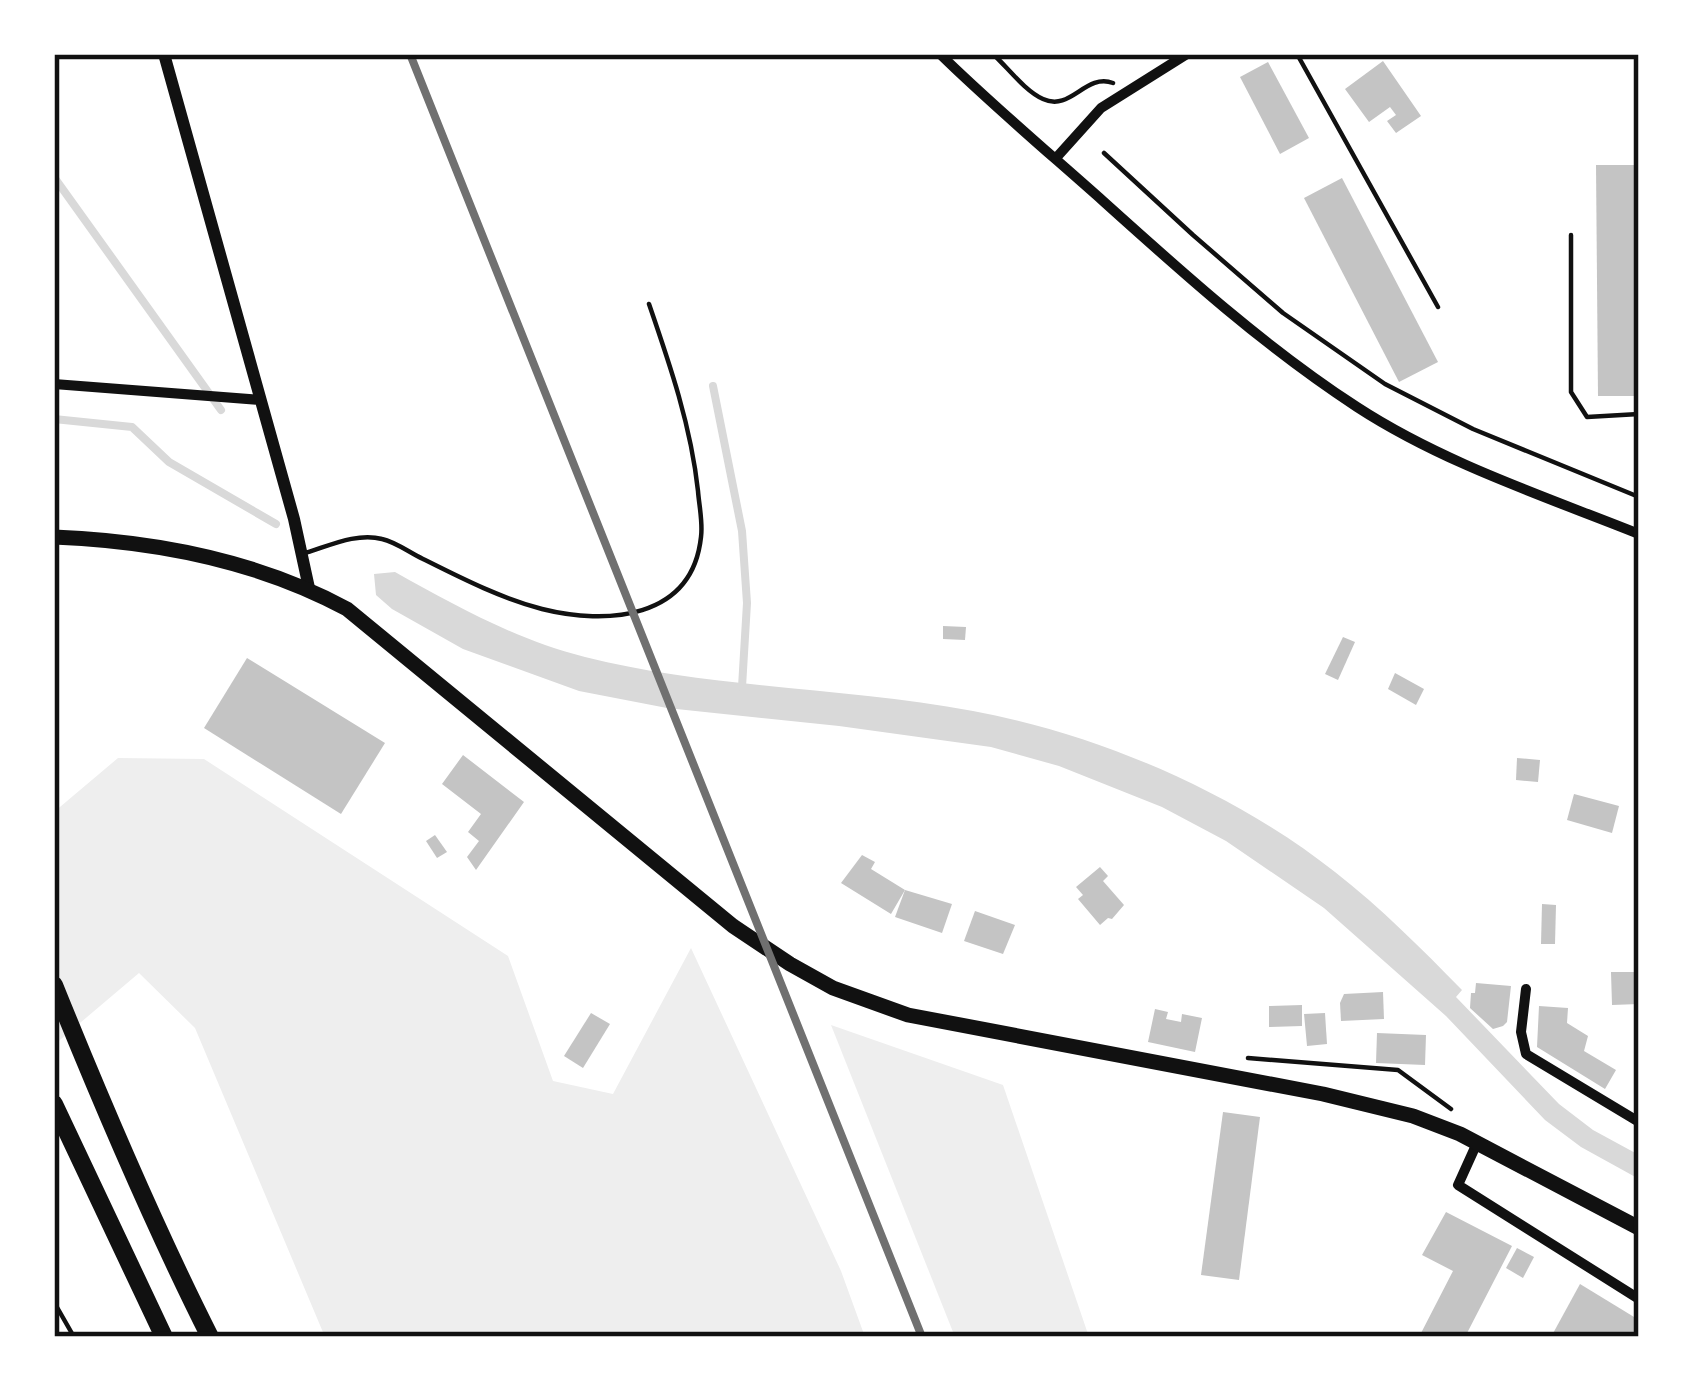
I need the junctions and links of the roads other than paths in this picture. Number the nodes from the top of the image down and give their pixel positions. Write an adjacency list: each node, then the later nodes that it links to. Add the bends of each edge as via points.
1 (164, 54): 10 (street)
2 (940, 54): 5 (street)
3 (1186, 54): 5 (street, via 1101,108)
4 (1298, 54): 8 (lane)
5 (1056, 158): 12 (street, via 1206,294 1359,409 1487,473)
6 (1571, 236): 11 (lane, via 1571,392 1587,417)
7 (649, 304): 14 (lane, via 695,467 701,536 686,579 657,605 597,618 537,608 383,539 358,537)
8 (1438, 308)
9 (54, 384): 10 (street)
10 (261, 400): 14 (street)
11 (1639, 414)
12 (1639, 534)
13 (54, 537): 15 (main road, via 192,554)
14 (302, 554): 15 (street)
15 (309, 589): 20 (main road, via 385,639 733,926 833,988 943,1023 1370,1104)
16 (54, 985): 24 (highway)
17 (1526, 989): 19 (street, via 1526,1054)
18 (54, 1104): 23 (highway)
19 (1639, 1122)
20 (1477, 1143): 21 (main road); 22 (street, via 1458,1185)
21 (1639, 1228)
22 (1639, 1299)
23 (164, 1337)
24 (210, 1337)

